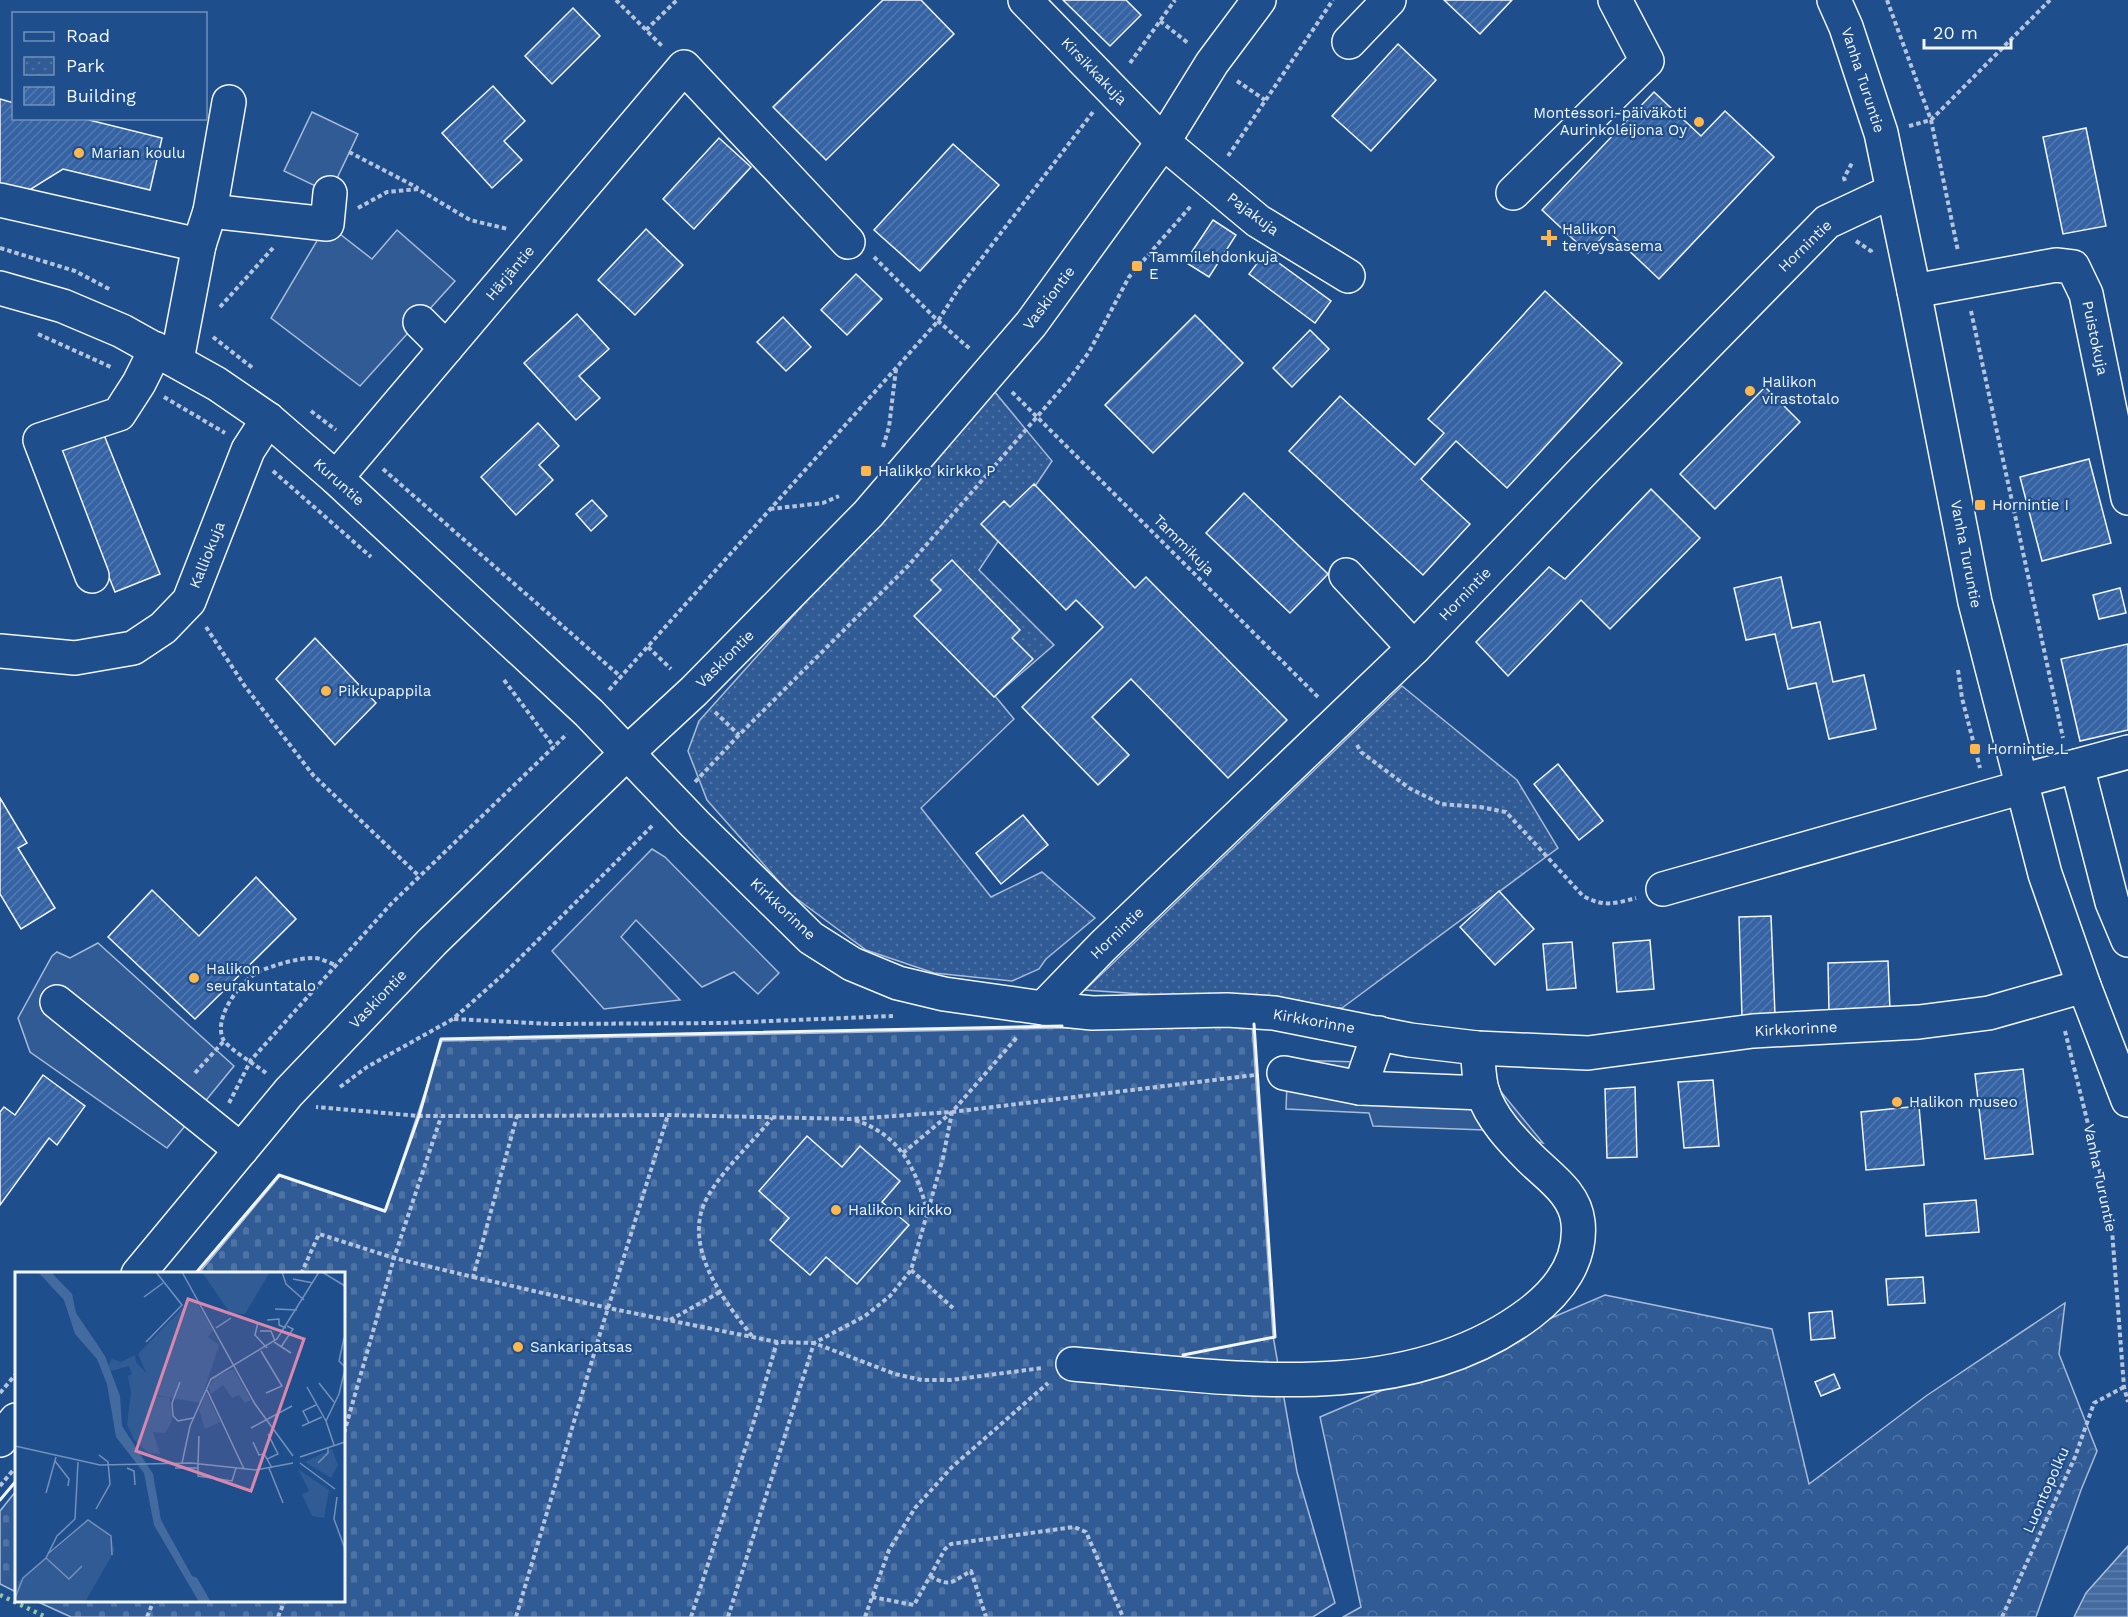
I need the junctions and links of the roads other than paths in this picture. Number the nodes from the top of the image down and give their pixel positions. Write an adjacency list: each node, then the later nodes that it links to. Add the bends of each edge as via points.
1 (1024, 0): 8 (street, Kirsikkakuja)
2 (1259, 0): 8 (street, Vaskiontie, via 1212,63)
3 (1389, 0): 6 (street)
4 (1615, 0): 10 (street, via 1647,61)
5 (1834, 0): 9 (street, Vanha Turuntie, via 1881,133)
6 (1348, 42)
7 (229, 102): 13 (street)
8 (1163, 142): 16 (street, Pajakuja, via 1258,221); 29 (street, Vaskiontie, via 1031,324 868,514 694,691)
9 (1893, 191): 18 (street, Vanha Turuntie); 27 (street, Hornintie, via 1827,222)
10 (1513, 193)
11 (0, 200): 15 (street)
12 (328, 208): 13 (street)
13 (210, 211): 15 (street)
14 (848, 242): 20 (street, Härjäntie, via 684,67)
15 (199, 245): 21 (street)
16 (1348, 276)
17 (0, 288): 21 (street, Kuruntie, via 63,306)
18 (1914, 291): 24 (street, Puistokuja, via 2056,265 2073,267 2086,294); 32 (street, Vanha Turuntie, via 1975,602)
19 (420, 322): 20 (street)
20 (446, 348): 23 (street, Härjäntie)
21 (167, 355): 22 (street, Kuruntie); 26 (street, via 139,383 119,414 40,440)
22 (268, 419): 23 (street, Kuruntie); 28 (street, Kalliokuja, via 248,450 189,601 163,628 133,648 75,658)
23 (336, 478): 29 (street, Kuruntie)
24 (2128, 498)
25 (1346, 575): 27 (street)
26 (92, 576)
27 (1414, 648): 37 (street, Hornintie)
28 (0, 651)
29 (628, 752): 37 (street, Kirkkorinne, via 811,938 852,964 898,983 944,994); 44 (street, Vaskiontie, via 432,942 289,1092)
30 (2128, 752): 31 (street)
31 (2074, 767): 32 (street); 34 (street, via 2112,902)
32 (2022, 784): 33 (street); 35 (street, Vanha Turuntie)
33 (1663, 889)
34 (2128, 940)
35 (2069, 990): 39 (street, Kirkkorinne, via 1989,1013 1919,1022 1753,1031 1588,1053); 43 (street, Vanha Turuntie)
36 (57, 1002): 44 (street)
37 (1043, 1008): 38 (street, Kirkkorinne, via 1092,1013 1262,1012)
38 (1379, 1033): 39 (street, Kirkkorinne); 41 (street)
39 (1477, 1048): 42 (street)
40 (1284, 1073): 41 (street)
41 (1360, 1088): 42 (street)
42 (1483, 1093): 46 (street, via 1506,1132 1569,1196 1578,1217 1578,1241 1565,1277 1550,1296 1522,1319 1453,1356 1368,1375 1247,1378)
43 (2128, 1100)
44 (241, 1150): 45 (street, Vaskiontie)
45 (140, 1272)
46 (1073, 1364)
47 (15, 1421): 48 (street)
48 (0, 1440)

